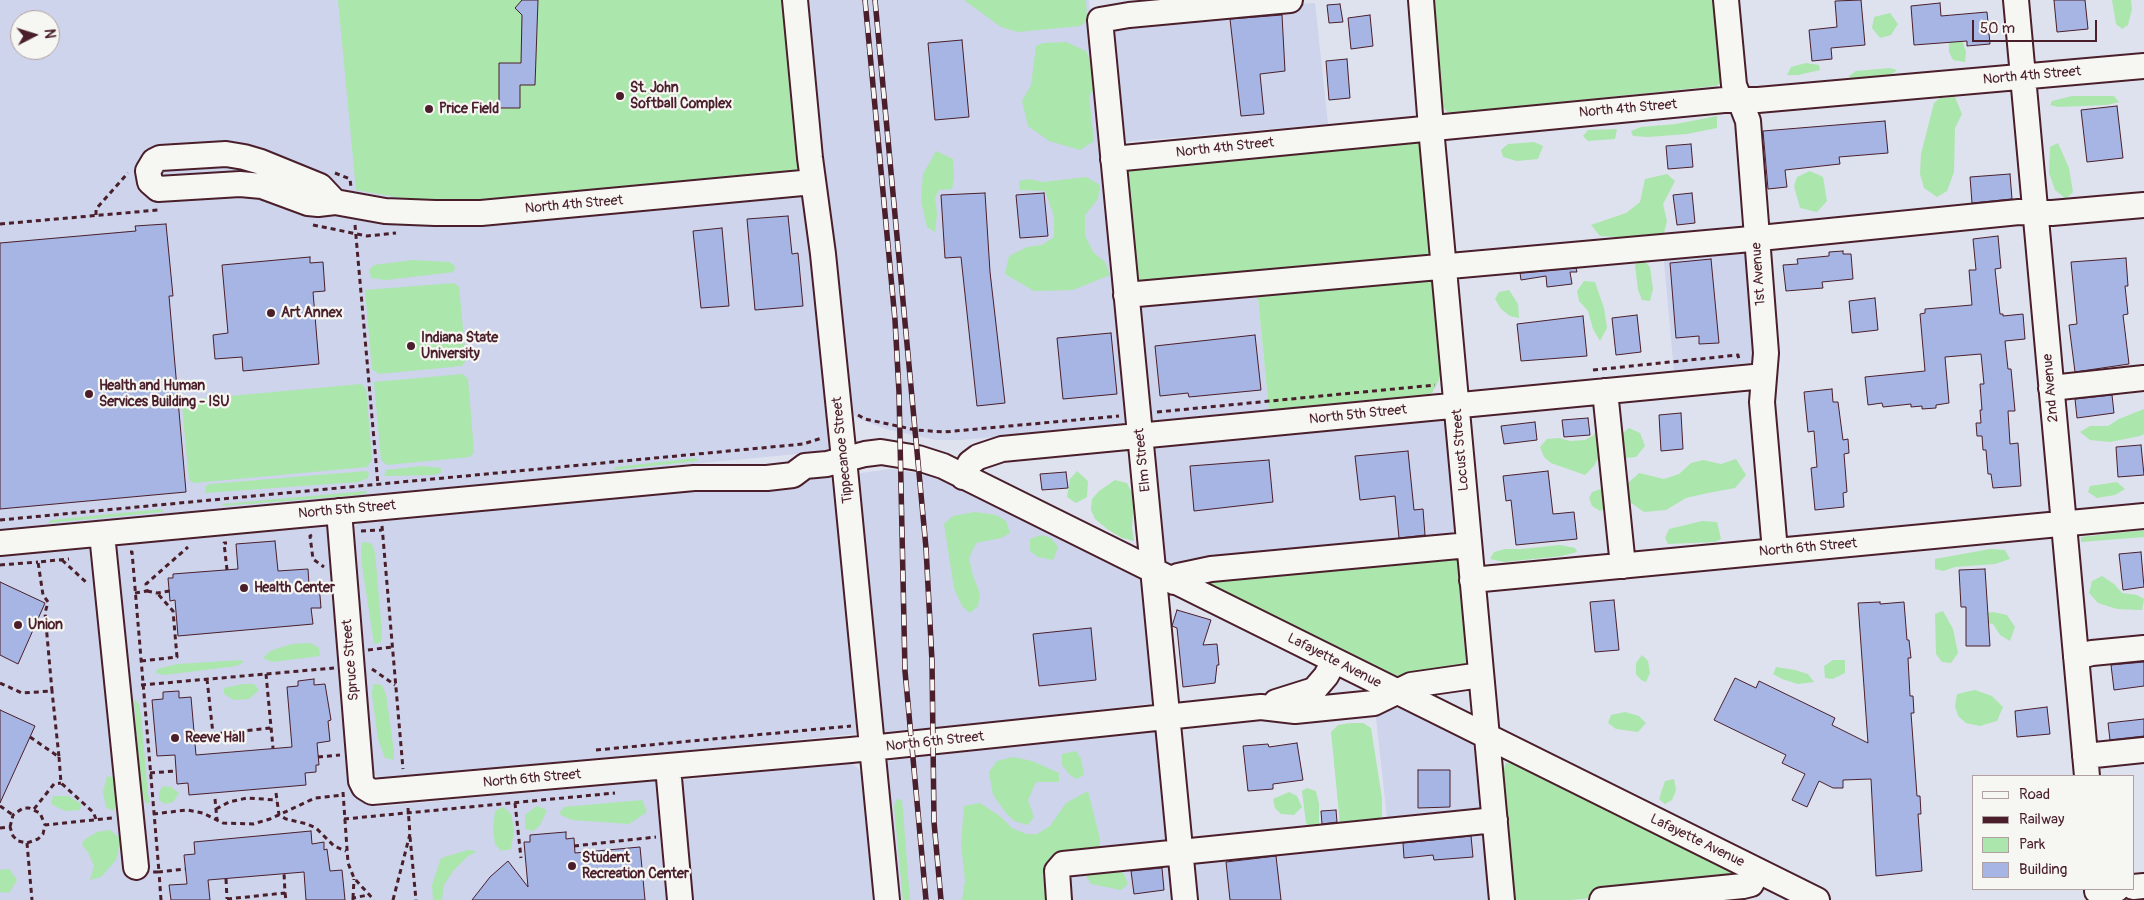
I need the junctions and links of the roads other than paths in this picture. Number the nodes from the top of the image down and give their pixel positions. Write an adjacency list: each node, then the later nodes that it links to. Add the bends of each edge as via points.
1 (795, 0): 11 (street, Tippecanoe Street)
2 (1290, 0): 10 (street, Elm Street, via 1100,20)
3 (1421, 0): 9 (street, Locust Street)
4 (1726, 0): 8 (street, 1st Avenue, via 1734,85)
5 (2016, 0): 7 (street, 2nd Avenue)
6 (2144, 66): 7 (street, North 4th Street)
7 (2023, 76): 8 (street, North 4th Street); 14 (street, 2nd Avenue)
8 (1740, 100): 9 (street, North 4th Street); 15 (street, 1st Avenue, via 1748,121)
9 (1431, 128): 10 (street, North 4th Street); 16 (street, Locust Street)
10 (1113, 159): 17 (street, Elm Street)
11 (813, 182): 12 (street, North 4th Street, via 481,212 384,211); 24 (street, Tippecanoe Street, via 823,254 832,434)
12 (344, 203): 12 (street, North 4th Street, via 320,186 244,157 226,154 160,158 148,170 150,182 158,189 240,184 262,186 308,203)
13 (2144, 205): 14 (street)
14 (2036, 212): 15 (street); 20 (street, 2nd Avenue)
15 (1756, 238): 16 (street); 18 (street, 1st Avenue, via 1766,353)
16 (1444, 266): 17 (street); 22 (street, Locust Street)
17 (1126, 295): 23 (street, Elm Street)
18 (1753, 377): 21 (street, North 5th Street); 32 (street, 1st Avenue, via 1762,402)
19 (2144, 378): 20 (street)
20 (2051, 388): 28 (street, 2nd Avenue)
21 (1605, 391): 22 (street, North 5th Street); 33 (street)
22 (1456, 394): 23 (street, North 5th Street); 31 (street, Locust Street)
23 (1139, 425): 25 (street, North 5th Street, via 988,453 970,463); 34 (street, Elm Street)
24 (844, 459): 25 (street, Lafayette Avenue, via 881,452 927,461); 26 (street, North 5th Street, via 805,466 791,460 766,463 694,478 379,496); 44 (street, Tippecanoe Street)
25 (963, 477): 34 (street, Lafayette Avenue)
26 (339, 511): 30 (street, North 5th Street); 48 (street, Spruce Street, via 361,781 367,790)
27 (2144, 516): 28 (street, North 6th Street)
28 (2064, 524): 32 (street, North 6th Street); 37 (street, 2nd Avenue)
29 (0, 543): 30 (street, North 5th Street)
30 (103, 544): 51 (street, via 118,688 143,815)
31 (1469, 545): 34 (street, via 1211,568); 35 (street, Locust Street)
32 (1776, 551): 33 (street, North 6th Street)
33 (1623, 566): 35 (street, North 6th Street)
34 (1164, 577): 38 (street, Lafayette Avenue); 42 (street, Elm Street)
35 (1472, 580): 39 (street, Locust Street)
36 (2144, 648): 37 (street, via 2092,653)
37 (2076, 658): 46 (street, 2nd Avenue)
38 (1334, 661): 40 (street, Lafayette Avenue); 41 (street, via 1314,690)
39 (1481, 676): 40 (street, North 6th Street, via 1411,685); 43 (street, Locust Street)
40 (1397, 692): 41 (street, North 6th Street, via 1374,703 1295,711); 43 (street, Lafayette Avenue)
41 (1261, 707): 42 (street, North 6th Street)
42 (1168, 717): 44 (street, North 6th Street); 50 (street, Elm Street)
43 (1487, 737): 49 (street, Locust Street); 52 (street, Lafayette Avenue)
44 (872, 748): 47 (street, North 6th Street); 55 (street, Tippecanoe Street)
45 (2144, 750): 46 (street)
46 (2086, 766)
47 (668, 767): 48 (street, North 6th Street); 54 (street)
48 (401, 784)
49 (1494, 820): 50 (street); 58 (street, Locust Street)
50 (1180, 853): 56 (street, via 1064,864 1057,871); 57 (street, Elm Street)
51 (149, 871)
52 (1758, 871): 53 (street, Lafayette Avenue); 59 (street, via 1751,884 1743,886)
53 (1813, 899)
54 (680, 900)
55 (887, 900)
56 (1059, 900)
57 (1185, 900)
58 (1502, 900)
59 (1602, 900)

